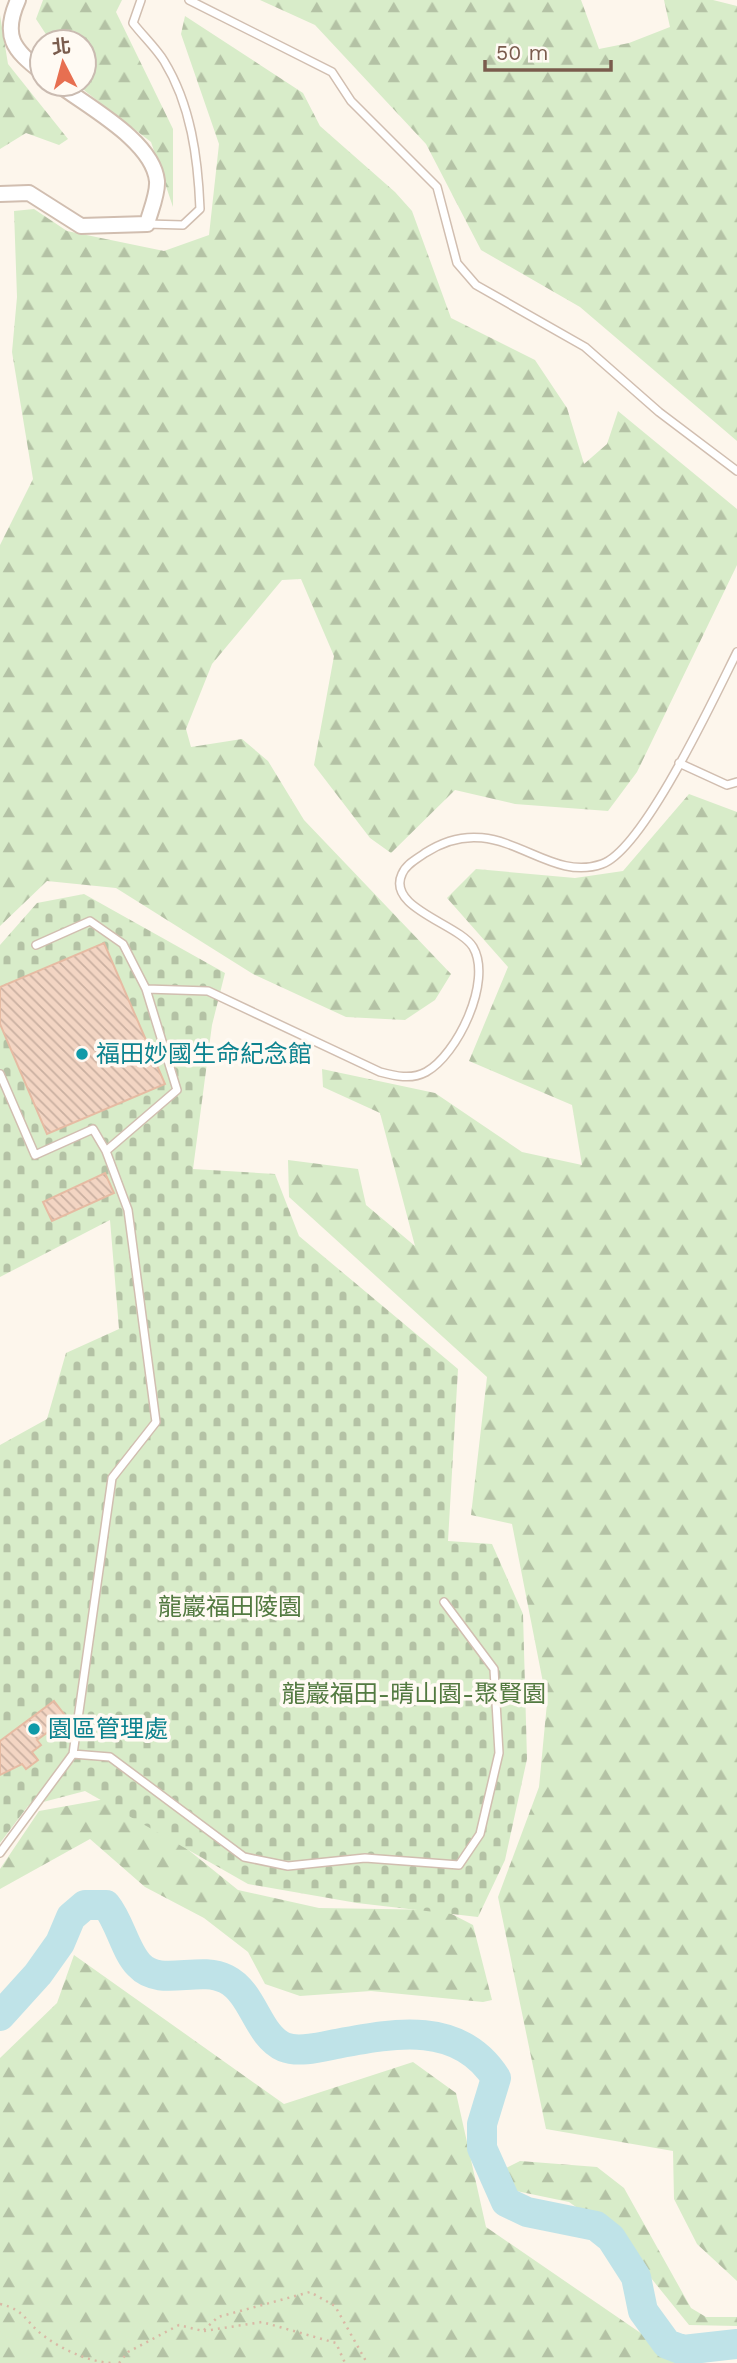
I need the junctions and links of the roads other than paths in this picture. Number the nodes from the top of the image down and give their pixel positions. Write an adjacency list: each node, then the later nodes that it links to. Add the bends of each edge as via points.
1 (18, 0): 4 (street, via 9,20 18,54)
2 (141, 0): 7 (lane, via 133,23 164,61 184,102 200,209 183,225)
3 (189, 0): 8 (lane, via 331,72 351,101 437,187 457,263 476,285 585,347 659,412)
4 (28, 62)
5 (77, 98): 7 (street, via 125,133 150,159 157,183)
6 (0, 194): 7 (street, via 29,193 81,226)
7 (147, 224)
8 (737, 471)
9 (737, 652): 10 (lane)
10 (679, 763): 11 (lane, via 727,785); 13 (lane, via 625,849 601,864 572,866 496,839 473,836 435,847 409,864 399,886 406,901 463,934 475,949 480,976 460,1034 445,1058 425,1073 402,1078 380,1072 208,991)
11 (737, 782)
12 (36, 945): 13 (lane, via 90,921 123,944)
13 (146, 989): 15 (lane, via 177,1090)
14 (0, 1074): 15 (lane, via 35,1155 93,1129)
15 (106, 1151): 17 (lane, via 128,1210 156,1422 112,1478)
16 (444, 1602): 17 (lane, via 494,1669 499,1753 480,1834 459,1866 365,1858 288,1866 244,1857 110,1757)
17 (74, 1754): 18 (lane)
18 (0, 1853)

